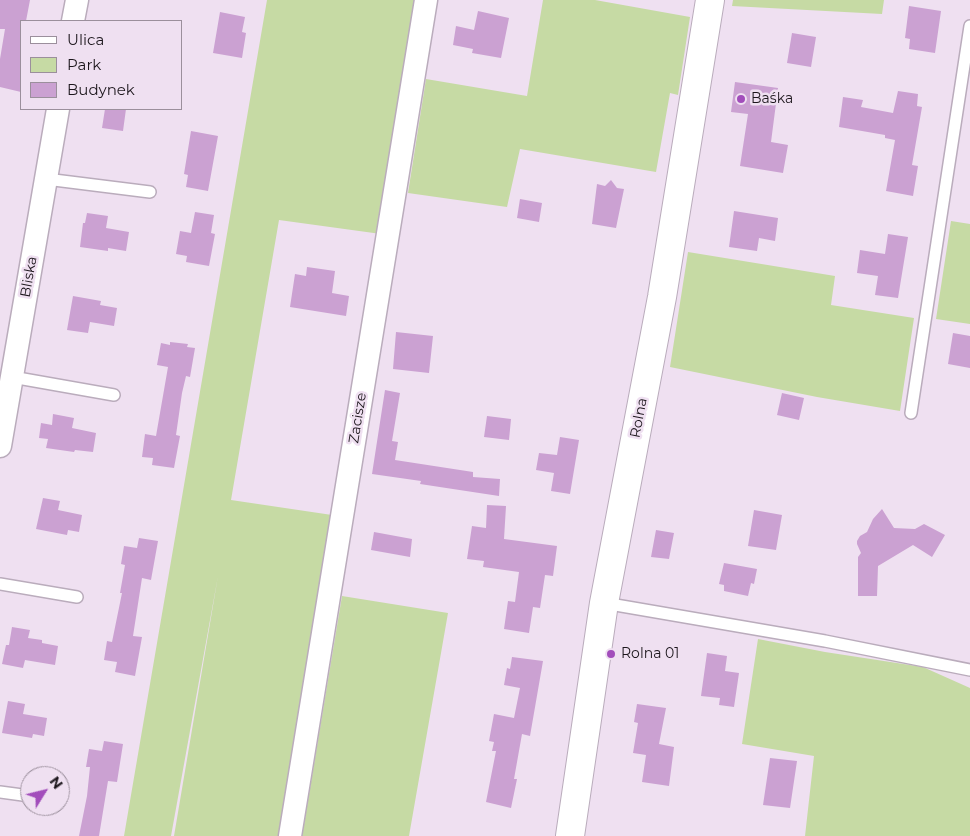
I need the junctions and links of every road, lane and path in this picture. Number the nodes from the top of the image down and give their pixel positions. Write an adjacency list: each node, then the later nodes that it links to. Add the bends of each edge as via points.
1 (77, 0): 4 (street)
2 (426, 0): 19 (street, Zacisze)
3 (710, 0): 15 (street, Rolna, via 662,297)
4 (73, 20)
5 (970, 26): 11 (lane)
6 (58, 110): 7 (street, Bliska)
7 (46, 179): 8 (lane); 9 (street, Bliska)
8 (150, 192)
9 (12, 377): 10 (lane); 12 (street, Bliska)
10 (114, 394)
11 (912, 413)
12 (0, 446)
13 (0, 584): 14 (lane)
14 (77, 597)
15 (604, 603): 16 (lane, via 826,640); 20 (street, Rolna)
16 (970, 670)
17 (0, 792): 18 (lane)
18 (20, 795)
19 (290, 836)
20 (570, 836)

